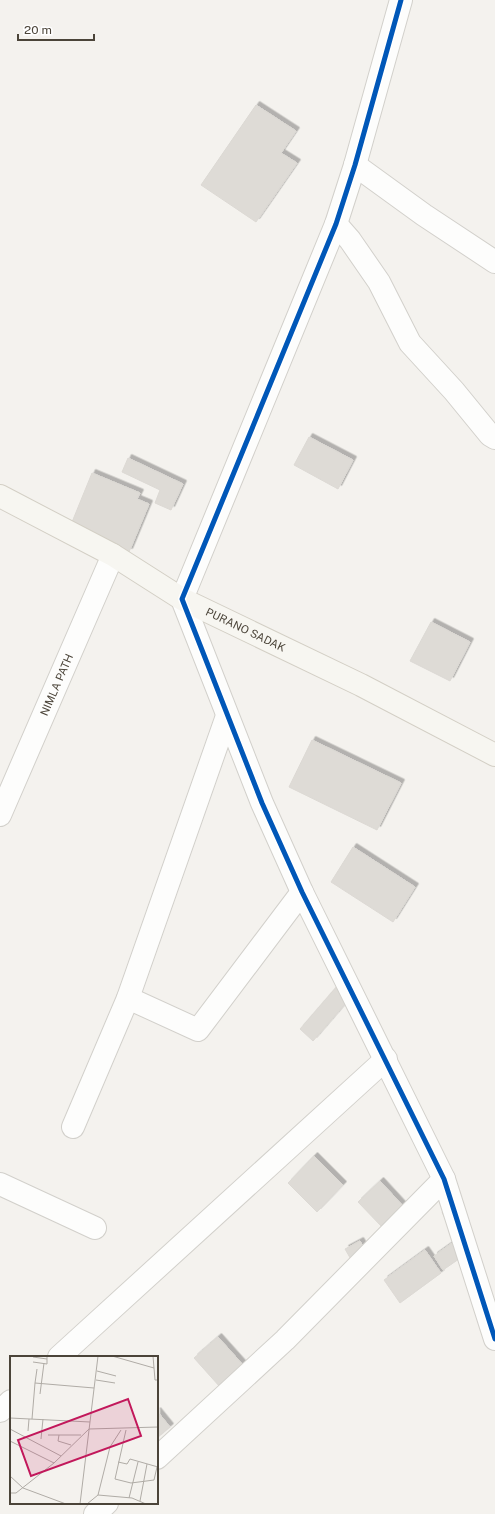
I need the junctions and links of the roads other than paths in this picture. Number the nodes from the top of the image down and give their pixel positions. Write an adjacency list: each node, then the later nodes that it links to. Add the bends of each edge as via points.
1 (401, 0): 2 (street)
2 (355, 165): 3 (street); 4 (street)
3 (336, 224): 5 (street, via 379,282 410,344); 8 (street)
4 (495, 262)
5 (495, 438)
6 (0, 496): 7 (main road, PURANO SADAK)
7 (112, 555): 8 (main road, PURANO SADAK); 11 (street, NIMLA PATH)
8 (182, 599): 9 (street); 10 (main road, PURANO SADAK, via 361,685)
9 (227, 716): 12 (street); 13 (street)
10 (495, 755)
11 (0, 815)
12 (302, 892): 13 (street, via 198,1030); 14 (street)
13 (128, 998): 15 (street)
14 (386, 1059): 16 (street); 20 (street)
15 (73, 1127)
16 (444, 1179): 19 (street); 23 (street, via 285,1340)
17 (0, 1184): 18 (street)
18 (95, 1228)
19 (495, 1339)
20 (60, 1356)
21 (10, 1402): 22 (street)
22 (0, 1411)
23 (158, 1457)
24 (106, 1504): 25 (street)
25 (95, 1514)

